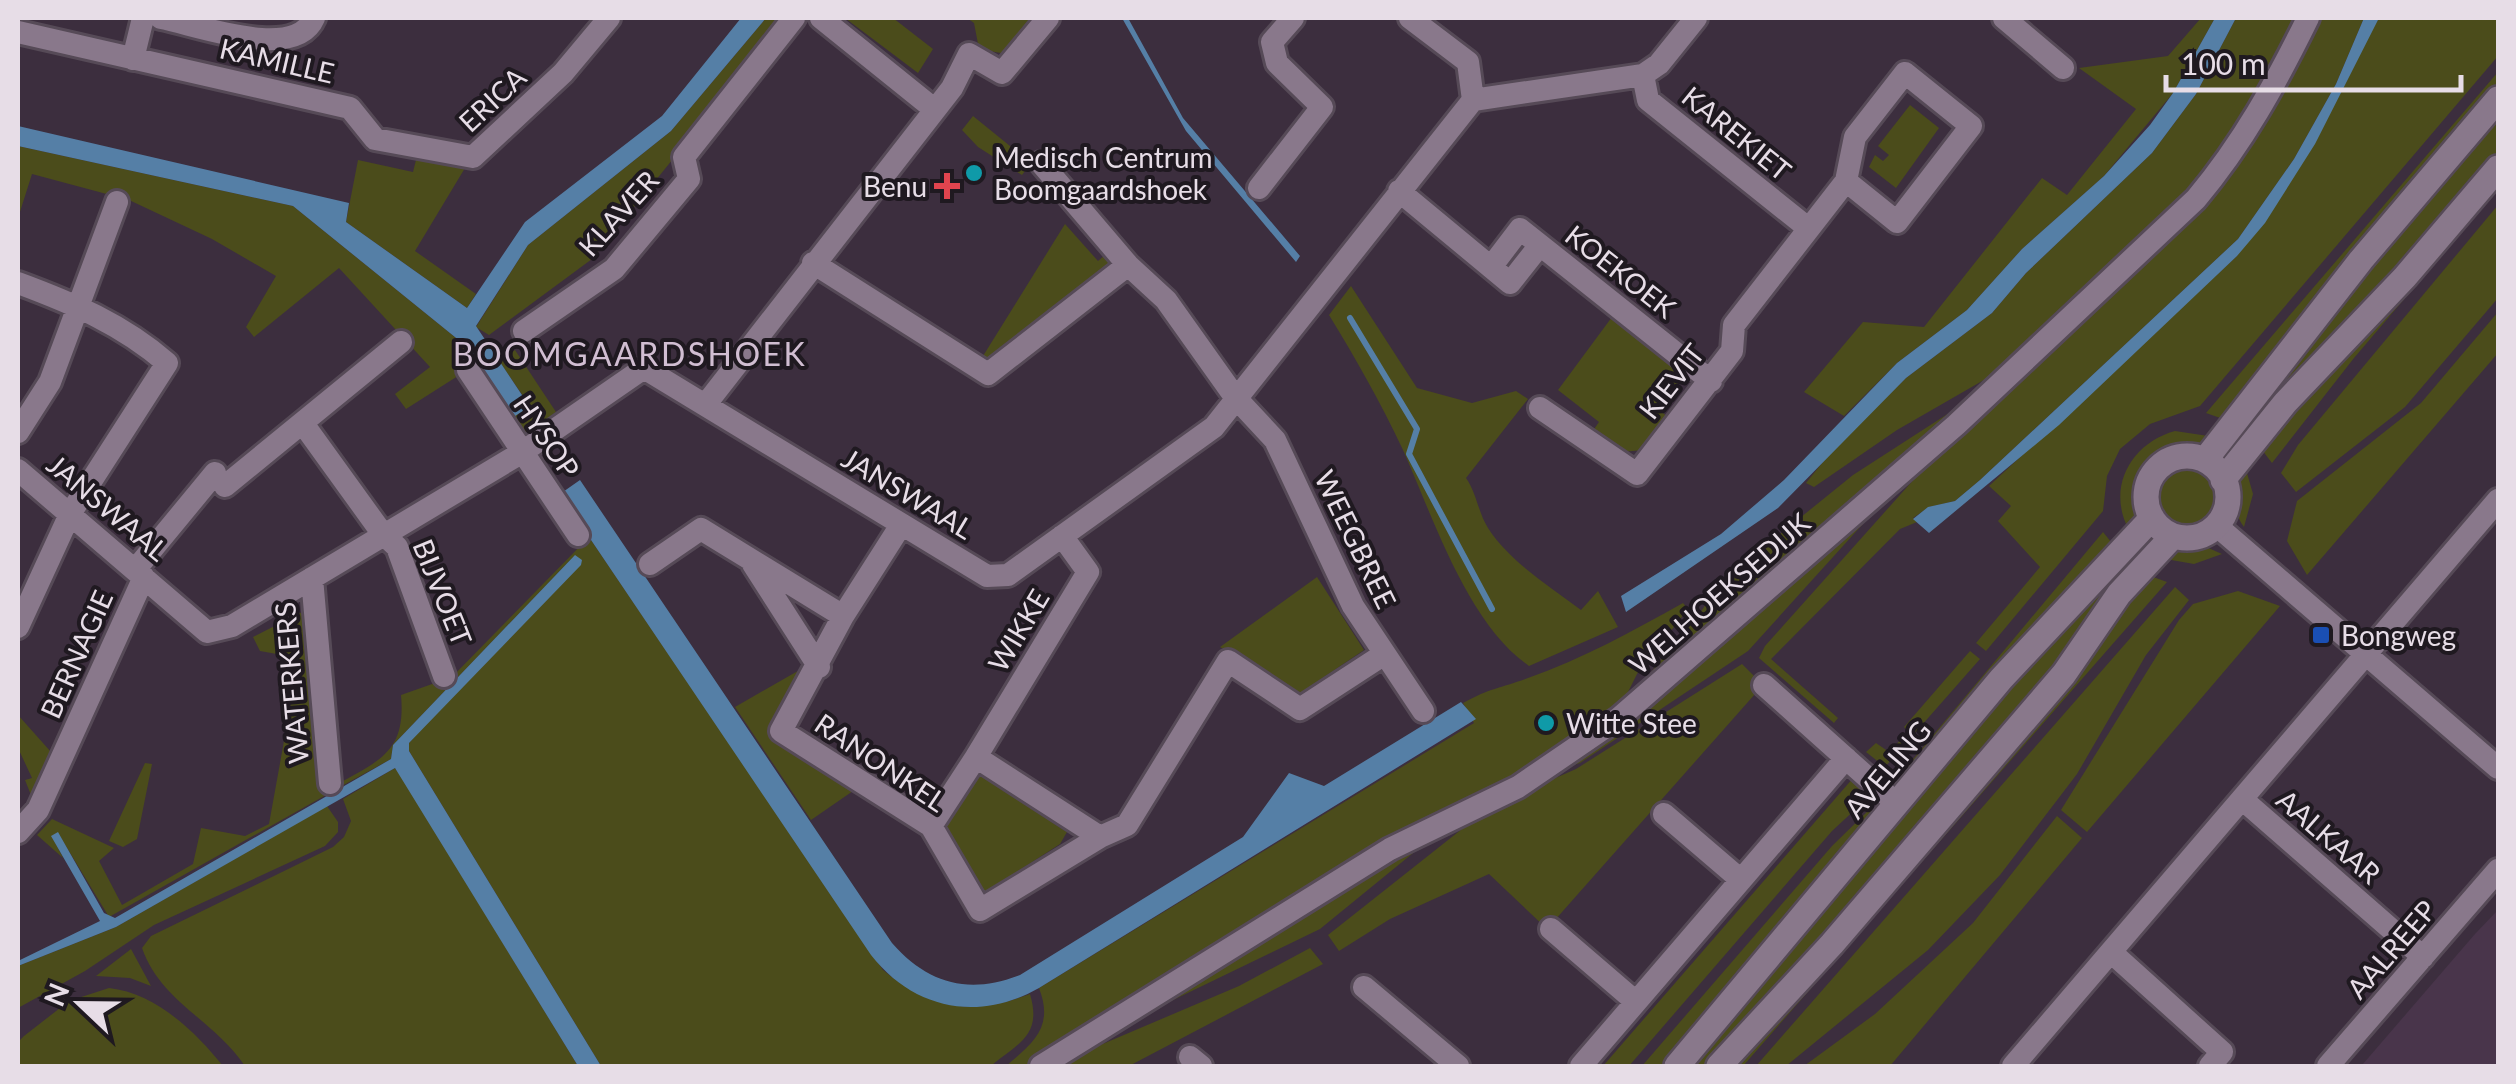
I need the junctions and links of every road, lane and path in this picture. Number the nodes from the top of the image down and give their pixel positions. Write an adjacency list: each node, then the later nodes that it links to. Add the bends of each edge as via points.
1 (143, 18): 14 (street)
2 (161, 18): 3 (street, via 281,42 303,34)
3 (314, 18)
4 (794, 18): 32 (street, KLAVER, via 684,157 689,179 614,269)
5 (821, 18): 20 (street)
6 (1048, 18): 20 (street, via 1002,73 969,54)
7 (1293, 18): 24 (street, via 1272,42 1278,63 1322,107)
8 (1410, 18): 18 (street, via 1468,62)
9 (1696, 18): 16 (street)
10 (2005, 18): 15 (street)
11 (2308, 18): 83 (street, WELHOEKSEDIJK, via 2267,100 2196,199 1956,426 1643,700 1518,787 1390,848)
12 (601, 20): 19 (street, ERICA, via 563,74 473,157 375,139)
13 (18, 32): 14 (street, KAMILLE)
14 (133, 59): 19 (street, KAMILLE)
15 (2063, 68)
16 (1644, 75): 18 (street); 27 (street, KAREKIET, via 1648,100)
17 (2498, 99): 42 (main road)
18 (1473, 100): 25 (street, JANSWAAL)
19 (350, 108)
20 (934, 110): 28 (street)
21 (1041, 163): 29 (street, WEEGBREE)
22 (2498, 168): 44 (main road)
23 (1846, 181): 23 (street, KIEVIT, via 1897,222 1970,126 1905,73 1855,136); 27 (street, KIEVIT)
24 (1259, 188)
25 (1400, 191): 35 (street, KOEKOEK, via 1491,267 1520,229); 36 (street, JANSWAAL)
26 (117, 202): 31 (street)
27 (1808, 228): 35 (street, KIEVIT, via 1734,325 1732,350)
28 (813, 263): 29 (street, via 988,374); 37 (street)
29 (1128, 266): 36 (street, WEEGBREE, via 1166,300)
30 (18, 283): 31 (street)
31 (78, 305): 40 (street, via 50,382); 46 (street, via 138,338 167,363)
32 (524, 331)
33 (400, 342): 39 (street, BERNAGIE)
34 (468, 370): 41 (street, HYSOP)
35 (1711, 381): 38 (street, KIEVIT, via 1636,474)
36 (1235, 396): 52 (street, JANSWAAL, via 1214,427); 61 (street, WEEGBREE, via 1275,440)
37 (706, 404): 41 (street, JANSWAAL, via 644,368); 48 (street, JANSWAAL)
38 (1540, 408)
39 (304, 425): 50 (street, BIJVOET); 56 (street, BERNAGIE, via 220,479)
40 (18, 432)
41 (521, 453): 50 (street, JANSWAAL); 51 (street, HYSOP)
42 (2205, 460): 44 (main road); 47 (main road, via 2181,456 2160,466 2146,495)
43 (18, 470): 46 (street, JANSWAAL)
44 (2223, 480): 49 (main road, via 2227,504)
45 (2498, 500): 60 (street)
46 (70, 514): 56 (street, JANSWAAL); 59 (street)
47 (2152, 518): 53 (main road); 71 (main road, AVELING, via 2001,679)
48 (901, 525): 52 (street, JANSWAAL, via 987,576 1008,574); 58 (street, RANONKEL)
49 (2217, 526): 53 (main road, via 2196,538); 60 (street)
50 (382, 533): 57 (street, JANSWAAL); 63 (street, BIJVOET, via 398,547)
51 (578, 535)
52 (1062, 536): 66 (street, WIKKE, via 1088,572)
53 (2173, 536): 87 (main road, via 2118,594 2064,674)
54 (750, 559): 55 (street, RANONKEL, via 701,529); 58 (street, RANONKEL); 62 (street, RANONKEL)
55 (650, 564)
56 (139, 573): 57 (street, JANSWAAL, via 206,632 232,626); 74 (street, BERNAGIE, via 38,810)
57 (312, 578): 69 (street, WATERKERS)
58 (843, 616): 62 (street, RANONKEL)
59 (18, 627)
60 (2365, 654): 68 (street); 70 (street)
61 (1383, 656): 65 (street, WEEGBREE); 75 (street, via 1300,709 1228,661 1127,826)
62 (818, 667): 73 (street, RANONKEL, via 781,730)
63 (444, 676)
64 (1764, 685): 67 (street)
65 (1423, 711)
66 (976, 757): 73 (street); 75 (street)
67 (1846, 758): 71 (street); 77 (street)
68 (2498, 768)
69 (330, 783)
70 (2242, 799): 79 (street); 80 (street, AALKAAR)
71 (1898, 804): 86 (main road, AVELING)
72 (1664, 814): 77 (street)
73 (931, 826): 75 (street, RANONKEL, via 980,910)
74 (18, 832)
75 (1100, 837)
76 (2498, 870): 80 (street, AALREEP)
77 (1741, 880): 82 (street)
78 (1551, 929): 82 (street)
79 (2111, 952): 88 (street); 89 (street, via 2222,1052)
80 (2423, 957): 90 (street, AALREEP)
81 (1364, 987): 84 (street)
82 (1636, 1002): 85 (street)
83 (1041, 1066)
84 (1458, 1066)
85 (1581, 1066)
86 (1677, 1066)
87 (1719, 1066)
88 (2013, 1066)
89 (2210, 1066)
90 (2328, 1066)

